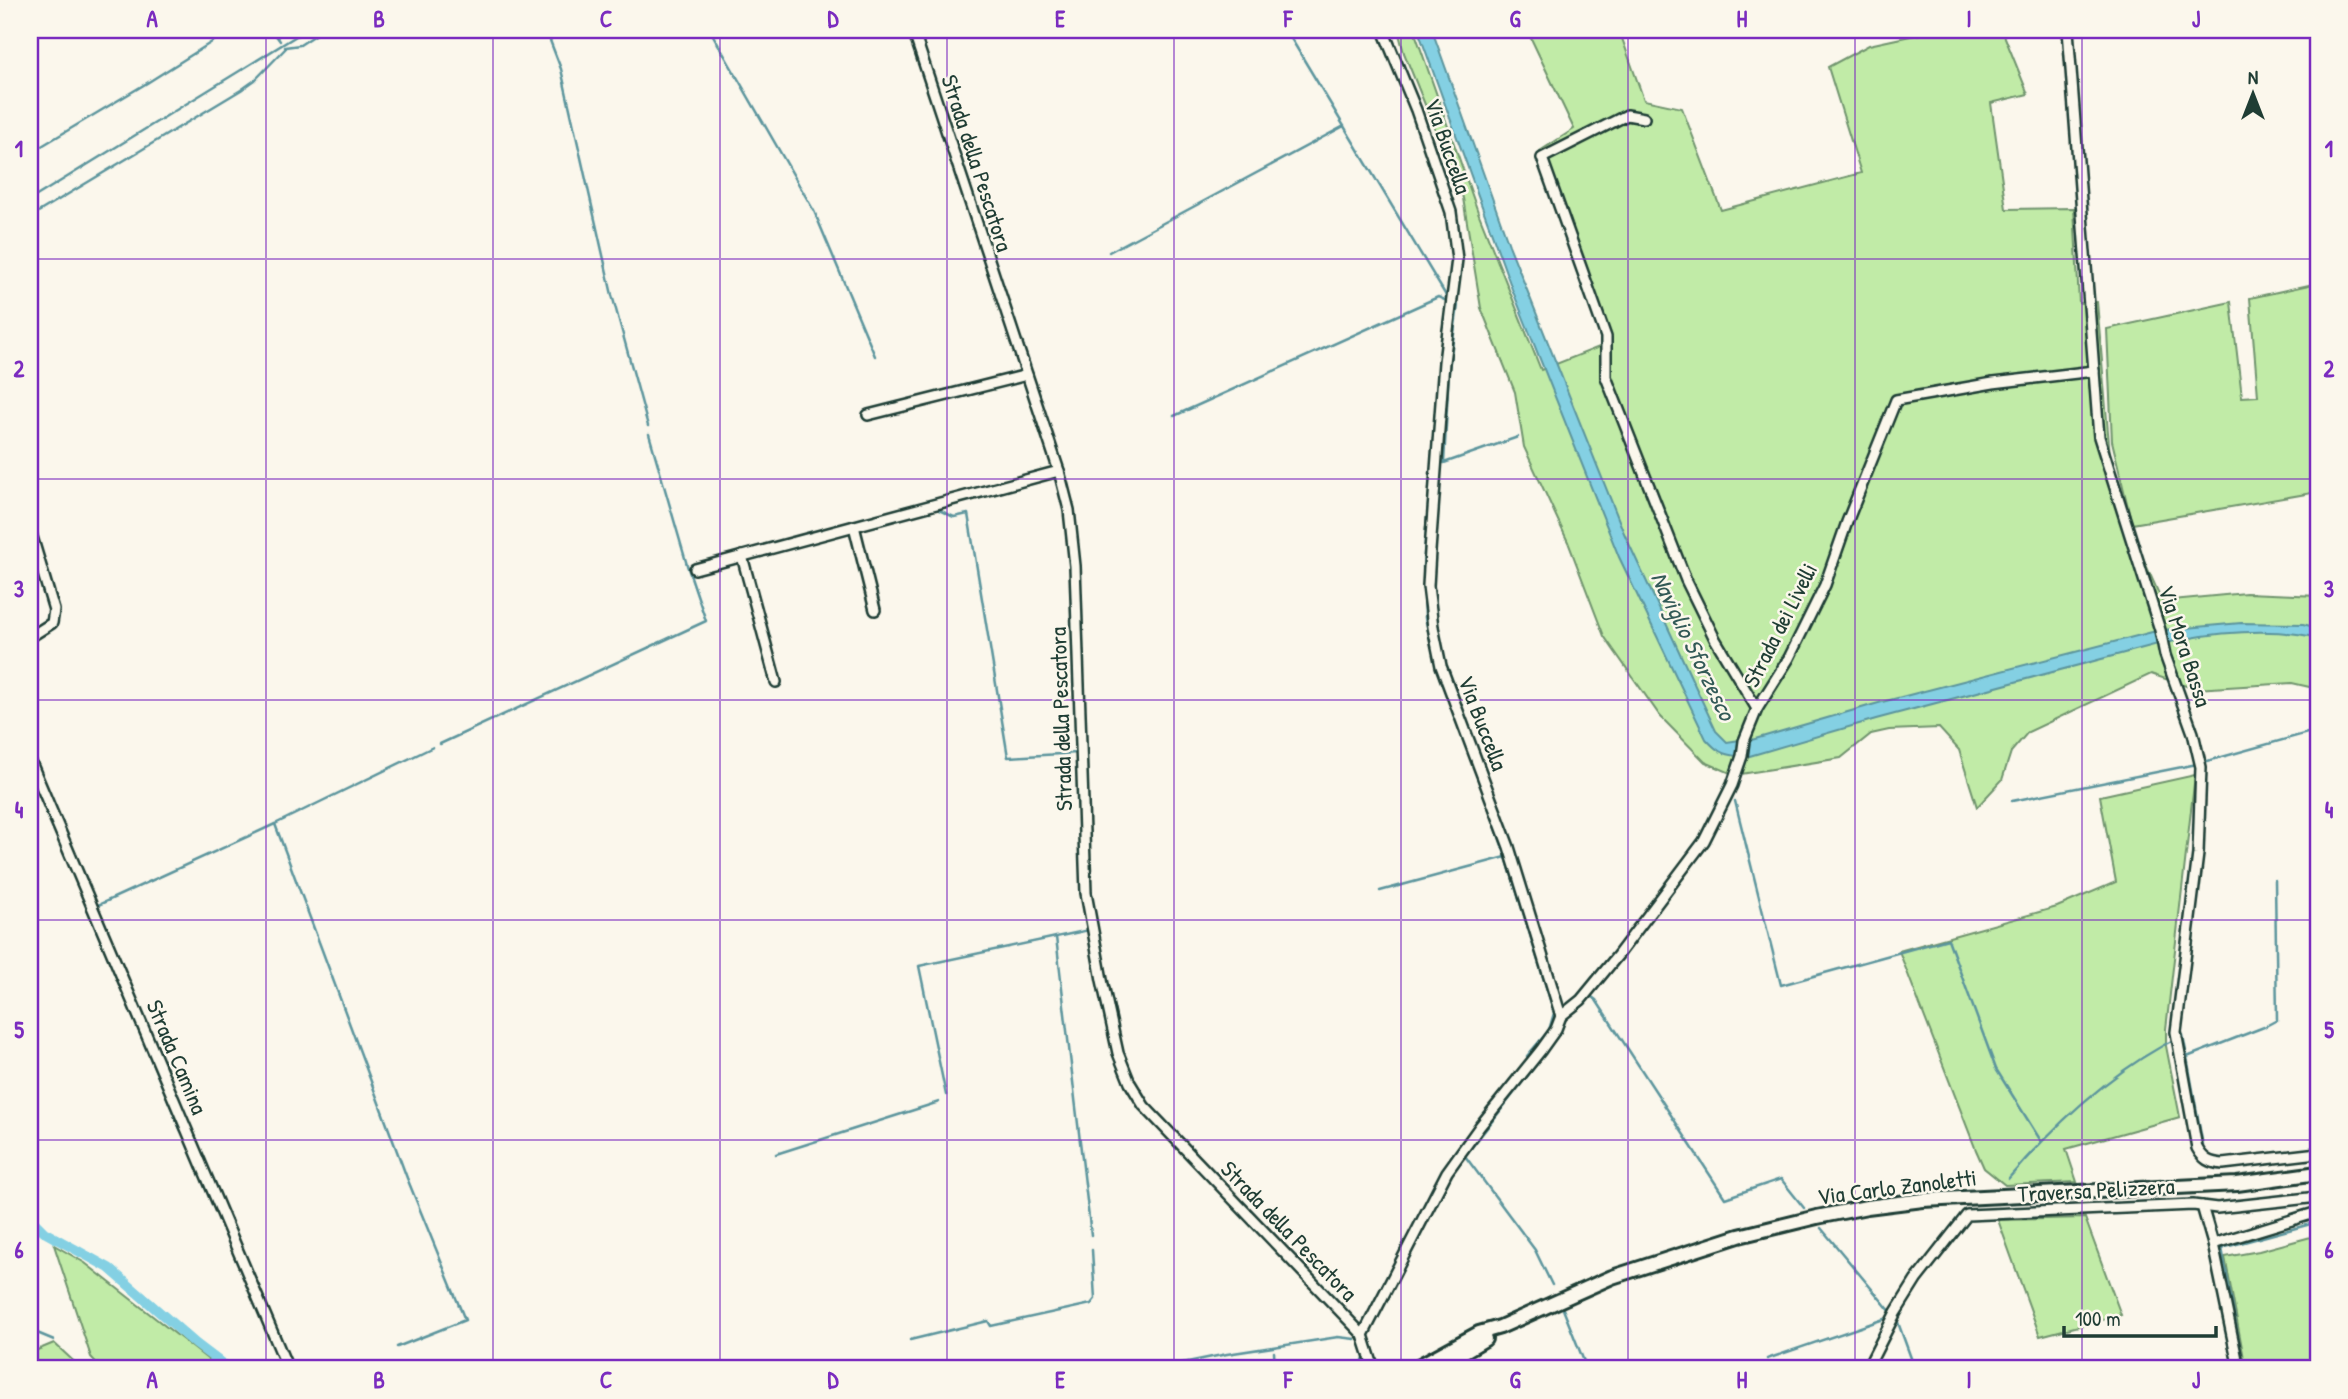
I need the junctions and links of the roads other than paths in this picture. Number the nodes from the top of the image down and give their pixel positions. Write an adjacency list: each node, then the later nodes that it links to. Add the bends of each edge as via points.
1 (913, 30): 6 (street, Strada della Pescatora)
2 (1383, 30): 18 (street, Via Buccella, via 1451,212 1457,260 1444,362 1430,551 1433,627 1441,666 1509,846)
3 (2068, 30): 5 (street, Via Mora Bassa)
4 (1644, 118): 16 (street, via 1627,115 1542,158 1606,337 1606,377 1611,390 1686,580)
5 (2094, 371): 16 (street, Strada dei Livelli, via 1896,400 1825,585 1789,658); 19 (street, Via Mora Bassa, via 2099,437 2201,762 2198,854 2178,1038 2197,1147 2202,1157 2222,1164)
6 (1027, 375): 7 (street); 8 (street, Strada della Pescatora)
7 (868, 415)
8 (1059, 471): 9 (street); 26 (street, Strada della Pescatora, via 1075,566 1086,893 1118,1053 1144,1106)
9 (853, 526): 11 (street); 13 (street)
10 (30, 530): 14 (street, via 54,610 52,623)
11 (743, 556): 12 (street); 15 (street)
12 (695, 569)
13 (876, 610)
14 (30, 637)
15 (776, 682)
16 (1757, 709): 18 (street, Strada dei Livelli, via 1732,785 1704,841 1618,955 1581,1000)
17 (30, 760): 28 (street, Strada Camina)
18 (1561, 1016): 26 (street, via 1556,1029 1447,1172)
19 (2318, 1153)
20 (2318, 1173): 25 (main road, Via Carlo Zanoletti, via 2237,1184 1923,1200 1842,1212 1655,1261)
21 (2318, 1196): 22 (street, Traversa Pelizzera, via 2217,1209)
22 (2202, 1206): 24 (street); 31 (street, Traversa Pelizzera, via 1967,1215 1916,1280)
23 (2318, 1212): 24 (street)
24 (2213, 1244): 32 (street)
25 (1500, 1327): 29 (main road, Via Carlo Zanoletti, via 1479,1333); 30 (main road, Via Carlo Zanoletti)
26 (1363, 1335): 27 (street)
27 (1374, 1367)
28 (288, 1369)
29 (1413, 1369)
30 (1434, 1369)
31 (1867, 1369)
32 (2239, 1369)

